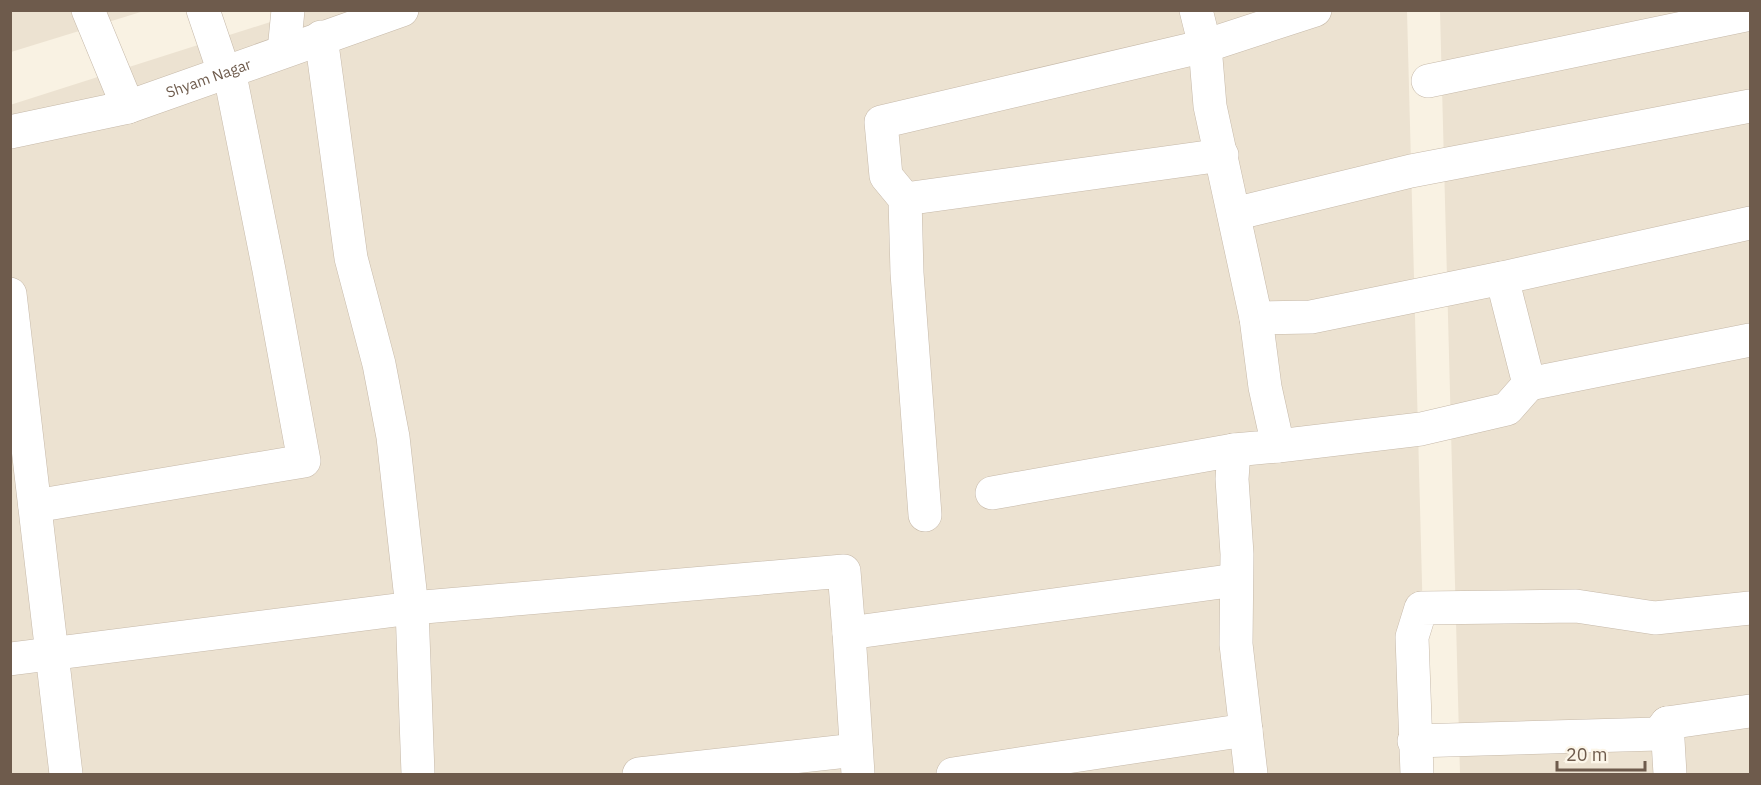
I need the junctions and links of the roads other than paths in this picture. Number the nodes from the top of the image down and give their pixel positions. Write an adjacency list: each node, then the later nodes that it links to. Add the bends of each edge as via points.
1 (88, 10): 14 (street)
2 (203, 10): 11 (street)
3 (288, 10): 10 (street)
4 (402, 10): 8 (street, Shyam Nagar)
5 (1196, 10): 9 (street)
6 (1315, 10): 9 (street)
7 (1750, 14): 12 (street)
8 (321, 38): 10 (street, Shyam Nagar); 31 (street, via 351,258 380,364 393,437)
9 (1205, 46): 16 (street, via 1210,106); 17 (street, via 880,122 886,176)
10 (284, 51): 11 (street, Shyam Nagar)
11 (226, 71): 14 (street, Shyam Nagar); 28 (street, via 269,270 303,461)
12 (1428, 81)
13 (1750, 106): 18 (street, via 1424,169)
14 (128, 107): 15 (street, Shyam Nagar)
15 (10, 132)
16 (1222, 155): 17 (street); 18 (street)
17 (905, 199): 29 (street, via 906,273)
18 (1234, 214): 22 (street)
19 (1750, 223): 20 (street)
20 (1502, 278): 22 (street, via 1311,317); 24 (street)
21 (10, 294): 28 (street)
22 (1256, 318): 25 (street)
23 (1750, 340): 24 (street)
24 (1529, 384): 25 (street, via 1507,409 1422,429)
25 (1278, 446): 26 (street)
26 (1234, 450): 27 (street); 30 (street)
27 (992, 493)
28 (35, 506): 34 (street)
29 (925, 515)
30 (1236, 580): 33 (street); 38 (street, via 1236,644)
31 (412, 608): 33 (street, via 844,571); 34 (street); 42 (street)
32 (1750, 608): 39 (street, via 1655,618 1576,606 1421,608 1412,637)
33 (849, 633): 40 (street)
34 (52, 653): 35 (street); 41 (street)
35 (10, 659)
36 (1750, 711): 37 (street)
37 (1667, 723): 39 (street, via 1658,734); 47 (street)
38 (1246, 730): 44 (street); 45 (street)
39 (1414, 741): 46 (street)
40 (857, 762): 43 (street)
41 (66, 774)
42 (418, 774)
43 (639, 774)
44 (953, 774)
45 (1251, 774)
46 (1417, 774)
47 (1670, 774)

